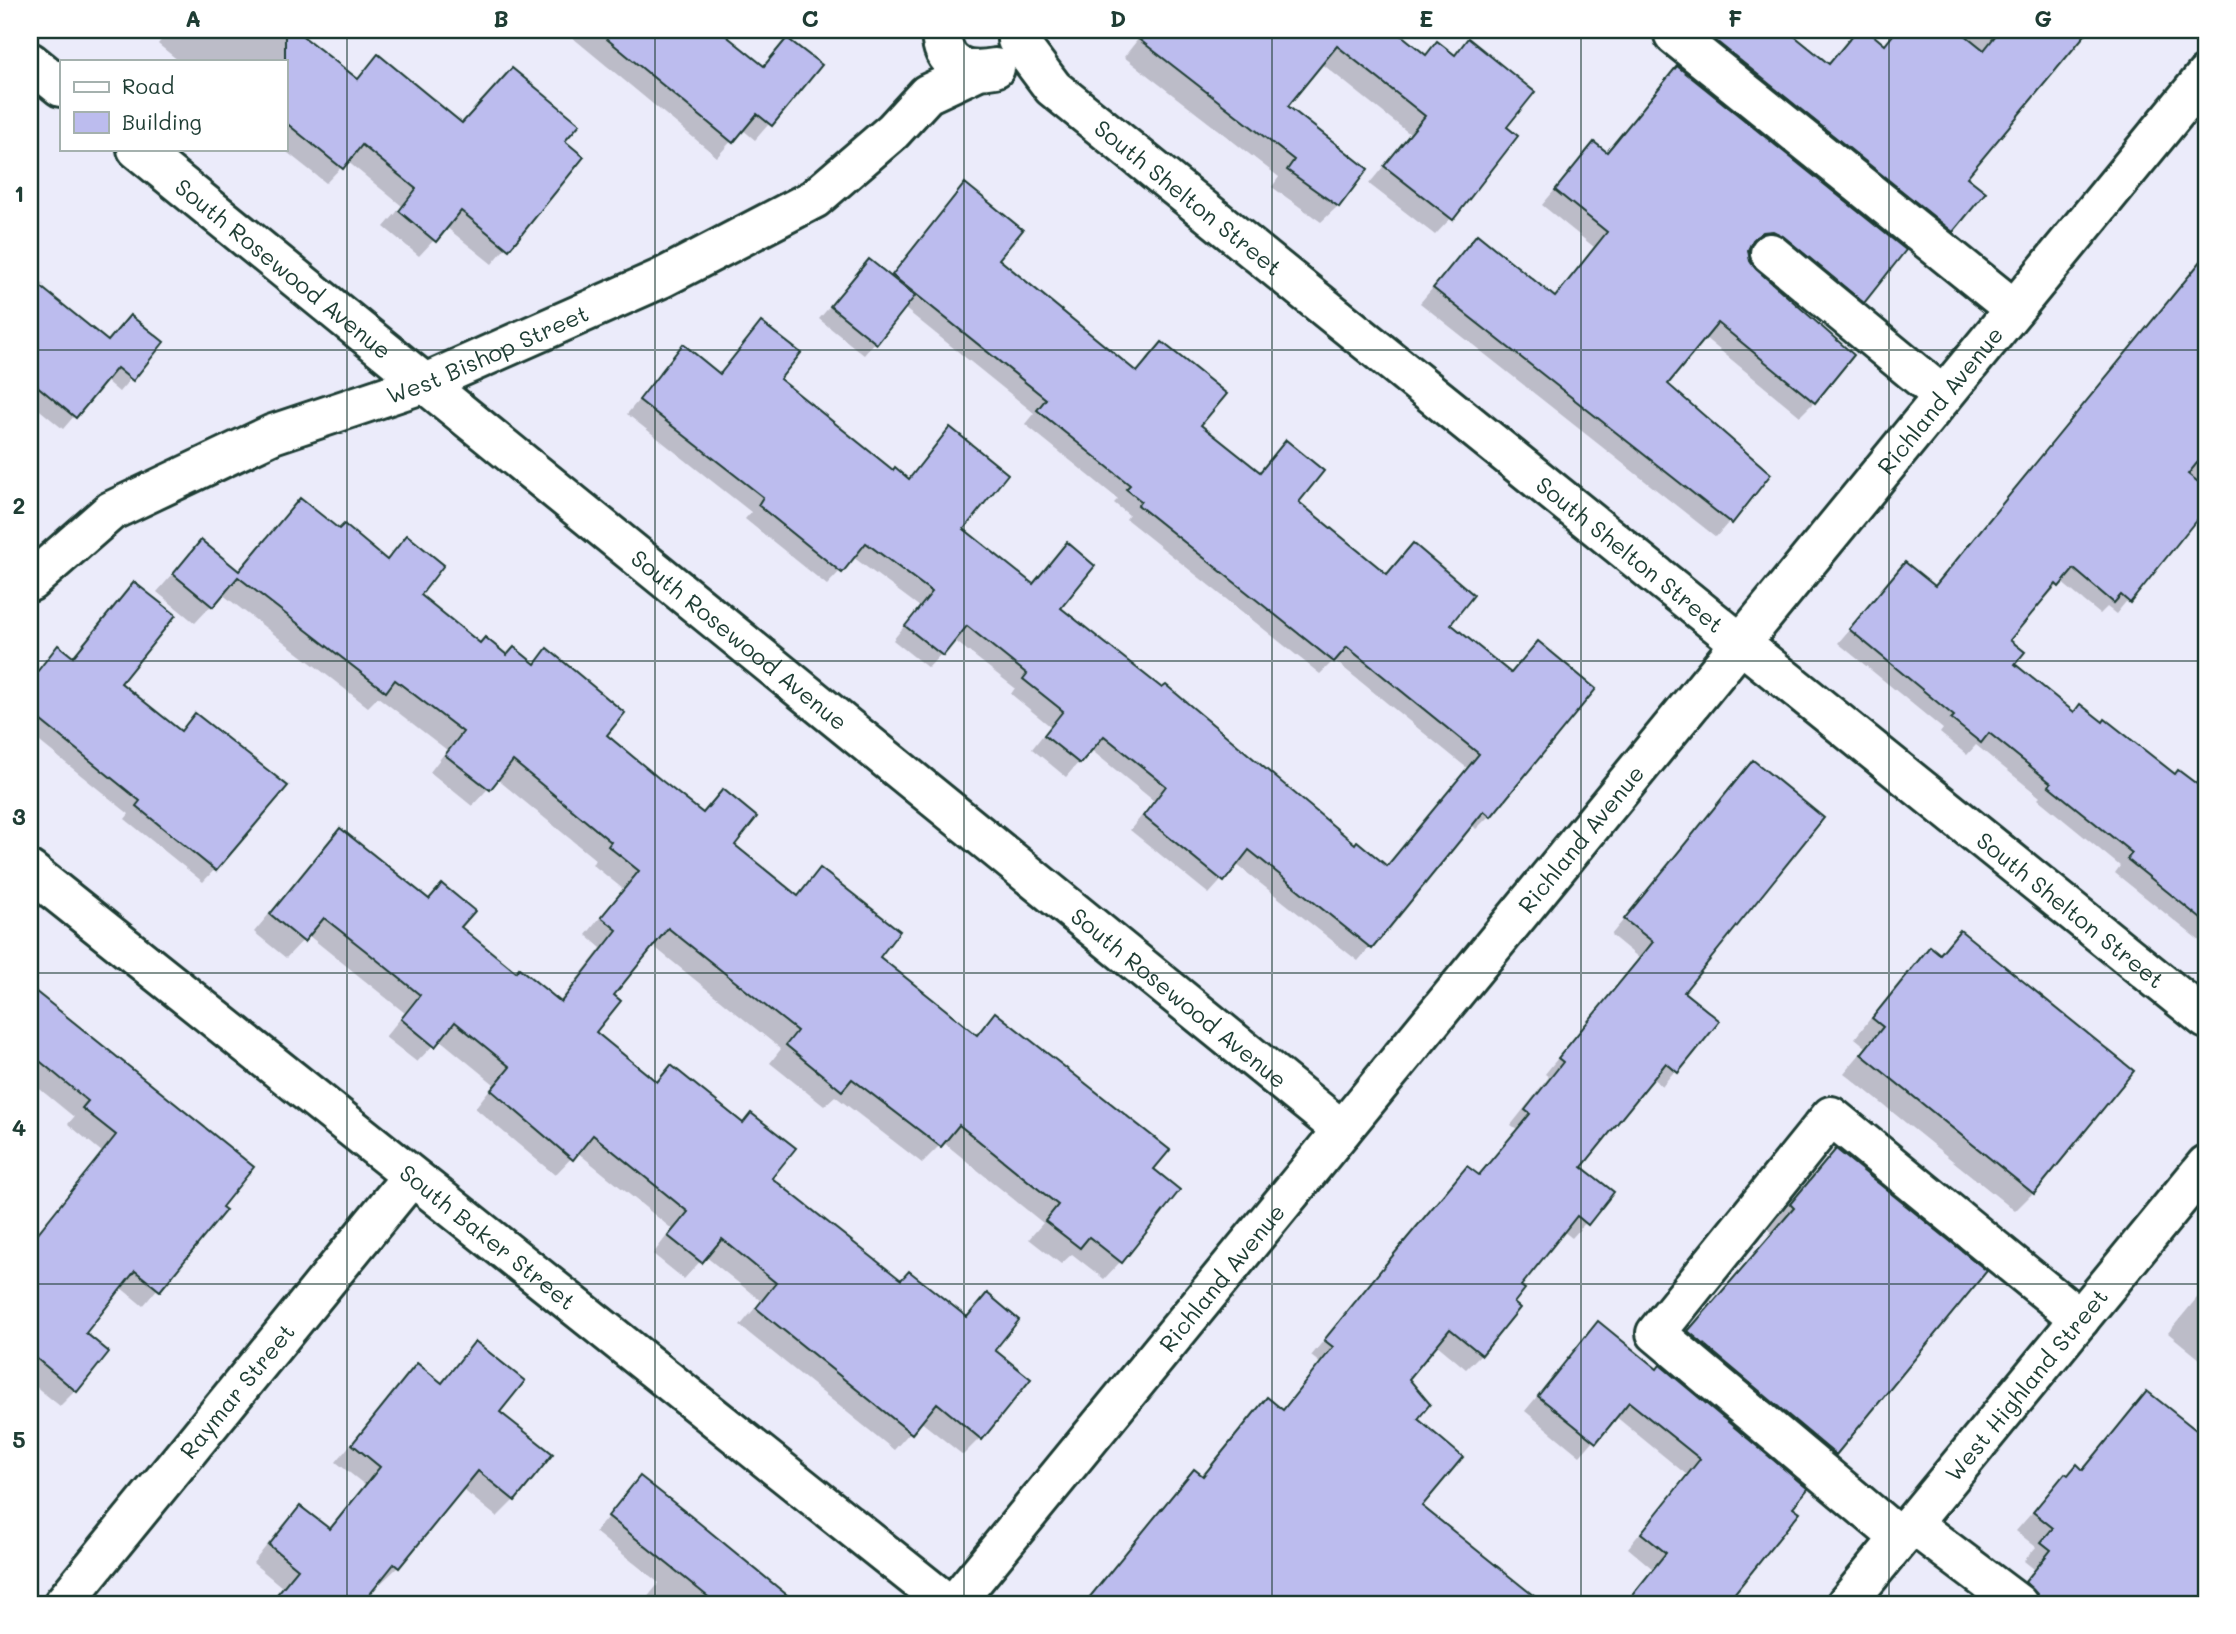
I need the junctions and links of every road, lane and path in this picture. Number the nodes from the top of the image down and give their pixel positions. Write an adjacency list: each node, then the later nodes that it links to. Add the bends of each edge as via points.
1 (1674, 35): 10 (street)
2 (941, 38): 3 (street, South Shelton Street, via 954,64); 7 (street, West Bishop Street)
3 (1002, 52): 7 (street, West Bishop Street); 14 (street, South Shelton Street, via 1053,88)
4 (30, 62): 6 (street)
5 (2206, 75): 10 (street, Richland Avenue)
6 (60, 86)
7 (927, 94): 11 (street, West Bishop Street, via 893,131 814,200 662,278)
8 (138, 150): 11 (street, South Rosewood Avenue)
9 (1770, 253): 12 (street)
10 (2014, 309): 12 (street, Richland Avenue)
11 (425, 383): 13 (street, West Bishop Street, via 273,434 111,510); 17 (street, South Rosewood Avenue)
12 (1943, 396): 14 (street, Richland Avenue)
13 (30, 582)
14 (1740, 645): 16 (street, South Shelton Street); 17 (street, Richland Avenue)
15 (30, 871): 19 (street, South Baker Street)
16 (2206, 1019)
17 (1342, 1130): 24 (street, Richland Avenue)
18 (2206, 1165): 20 (street, West Highland Street)
19 (411, 1177): 22 (street, Raymar Street); 23 (street, South Baker Street)
20 (2080, 1319): 21 (street, West Highland Street); 21 (street, via 1831,1116 1656,1333)
21 (1906, 1531): 25 (street, West Highland Street); 26 (street)
22 (63, 1604)
23 (948, 1604)
24 (954, 1604)
25 (1846, 1604)
26 (2018, 1604)

